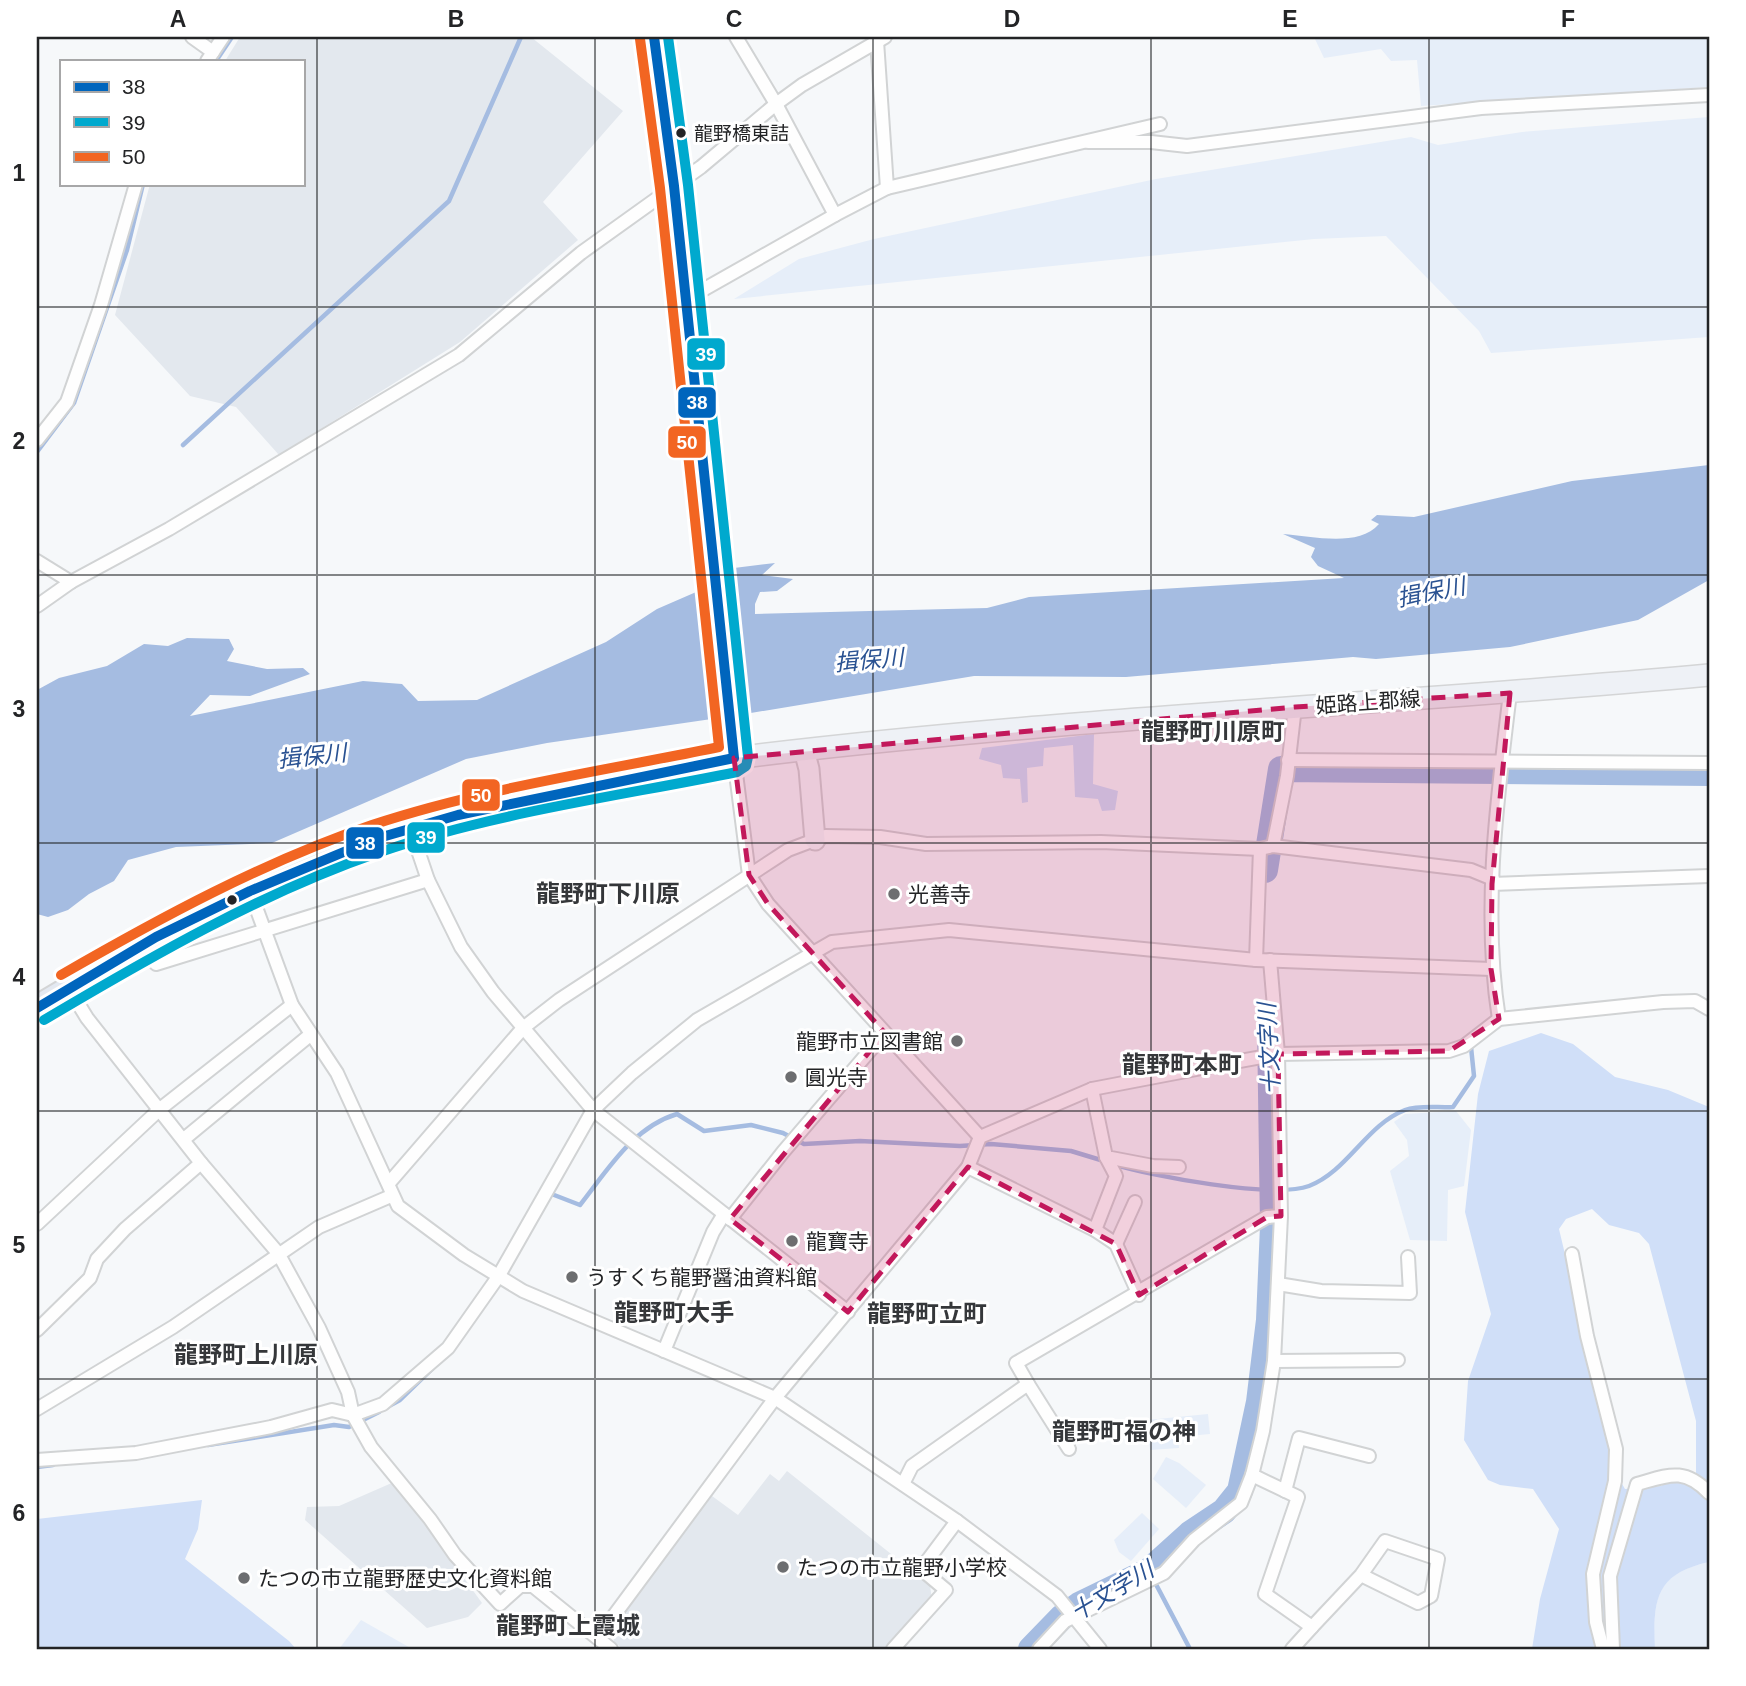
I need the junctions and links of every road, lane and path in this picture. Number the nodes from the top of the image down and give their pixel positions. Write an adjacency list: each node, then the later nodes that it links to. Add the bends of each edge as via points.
1 (192, 37): 6 (street)
2 (223, 37): 6 (street)
3 (654, 37): 12 (highway)
4 (736, 37): 8 (street)
5 (881, 39): 8 (street); 13 (street)
6 (210, 57)
7 (1709, 95): 10 (street, via 1481,108 1187,146)
8 (776, 104): 12 (street); 14 (street)
9 (1160, 124): 10 (street)
10 (1087, 142): 13 (street)
11 (135, 186): 16 (street, via 67,402)
12 (674, 186): 15 (highway); 18 (street, via 581,253 459,355 169,529)
13 (887, 188): 14 (street)
14 (835, 215): 15 (street)
15 (685, 303): 24 (highway)
16 (37, 440)
17 (37, 561): 18 (street)
18 (71, 582): 19 (street)
19 (37, 606)
20 (1709, 675): 21 (main road, 姫路上郡線)
21 (1510, 693): 22 (main road, 姫路上郡線); 26 (street)
22 (1295, 706): 23 (main road, 姫路上郡線); 25 (street)
23 (804, 750): 24 (main road, 姫路上郡線); 29 (street, via 810,769)
24 (734, 758): 28 (highway); 32 (street)
25 (1289, 760): 26 (street); 30 (street)
26 (1502, 762): 27 (street); 35 (street)
27 (1709, 763)
28 (411, 827): 34 (street); 36 (highway)
29 (815, 840): 31 (street, via 825,836 880,837 926,844 1101,842); 32 (street, via 788,850)
30 (1273, 846): 31 (street); 35 (street, via 1471,870)
31 (1260, 849): 39 (street)
32 (749, 875): 38 (street); 48 (street)
33 (1709, 876): 35 (street)
34 (428, 880): 37 (street); 48 (street, via 461,947)
35 (1492, 881): 42 (street)
36 (250, 891): 37 (street); 43 (highway)
37 (265, 932): 41 (street); 44 (street)
38 (810, 952): 39 (street, via 832,942 949,930); 49 (street); 54 (street, via 697,1020)
39 (1255, 960): 40 (street)
40 (1270, 960): 42 (street); 51 (street)
41 (156, 964)
42 (1491, 969): 47 (street)
43 (68, 987): 45 (highway); 53 (street)
44 (292, 1005): 50 (street); 53 (street)
45 (37, 1008)
46 (1709, 1009): 47 (street, via 1695,1001 1674,1002)
47 (1499, 1019): 51 (street, via 1449,1052)
48 (523, 1028): 54 (street); 61 (street)
49 (885, 1033): 55 (street); 64 (street)
50 (310, 1035): 56 (street); 61 (street, via 337,1073)
51 (1278, 1054): 52 (street); 63 (street)
52 (1092, 1089): 55 (street); 57 (street)
53 (160, 1109): 56 (street); 65 (street)
54 (593, 1111): 64 (street); 71 (street)
55 (980, 1137): 59 (street)
56 (184, 1139): 58 (street)
57 (1106, 1157): 60 (street); 66 (street, via 1116,1176)
58 (201, 1163): 68 (street); 75 (street, via 125,1230 97,1259 90,1278)
59 (968, 1167): 66 (street); 74 (street)
60 (1178, 1167)
61 (390, 1189): 68 (street); 71 (street, via 409,1214)
62 (1135, 1202): 67 (street)
63 (1281, 1216): 72 (street); 73 (street, via 1267,1217)
64 (727, 1217): 74 (street); 76 (street, via 708,1243)
65 (37, 1224)
66 (1095, 1230): 67 (street)
67 (1116, 1244): 73 (street)
68 (278, 1253): 81 (street, via 173,1326); 82 (street, via 319,1328)
69 (1572, 1254): 100 (street, via 1616,1449 1615,1481 1593,1574)
70 (1408, 1256): 72 (street, via 1410,1293 1321,1291)
71 (502, 1279): 76 (street); 82 (street, via 448,1348 383,1404)
72 (1278, 1284): 78 (street)
73 (1139, 1295): 79 (street, via 1016,1363)
74 (848, 1312): 80 (street)
75 (37, 1330)
76 (664, 1351): 80 (street)
77 (1398, 1360): 78 (street)
78 (1274, 1361): 86 (street)
79 (1028, 1384): 83 (street); 87 (street, via 912,1466)
80 (775, 1398): 87 (street); 94 (street)
81 (37, 1409)
82 (354, 1415): 85 (street, via 332,1410 271,1427 136,1453); 94 (street, via 371,1447 493,1598 500,1604 520,1586 533,1586)
83 (1069, 1448)
84 (1369, 1456): 88 (street, via 1299,1438)
85 (37, 1460)
86 (1252, 1475): 88 (street); 92 (street, via 1241,1503 1194,1540 1164,1573)
87 (903, 1484): 90 (street)
88 (1285, 1491): 93 (street, via 1298,1497 1265,1594)
89 (1709, 1493): 101 (street, via 1695,1478 1672,1474 1637,1484 1610,1576)
90 (957, 1521): 92 (street); 96 (street, via 921,1569 946,1590)
91 (1361, 1575): 91 (street, via 1385,1541 1438,1559 1431,1596 1418,1603); 93 (street)
92 (1072, 1611): 97 (street); 98 (street)
93 (1312, 1627): 99 (street)
94 (598, 1637): 95 (street)
95 (611, 1649)
96 (893, 1649)
97 (1040, 1649)
98 (1100, 1649)
99 (1292, 1649)
100 (1603, 1649)
101 (1613, 1649)

